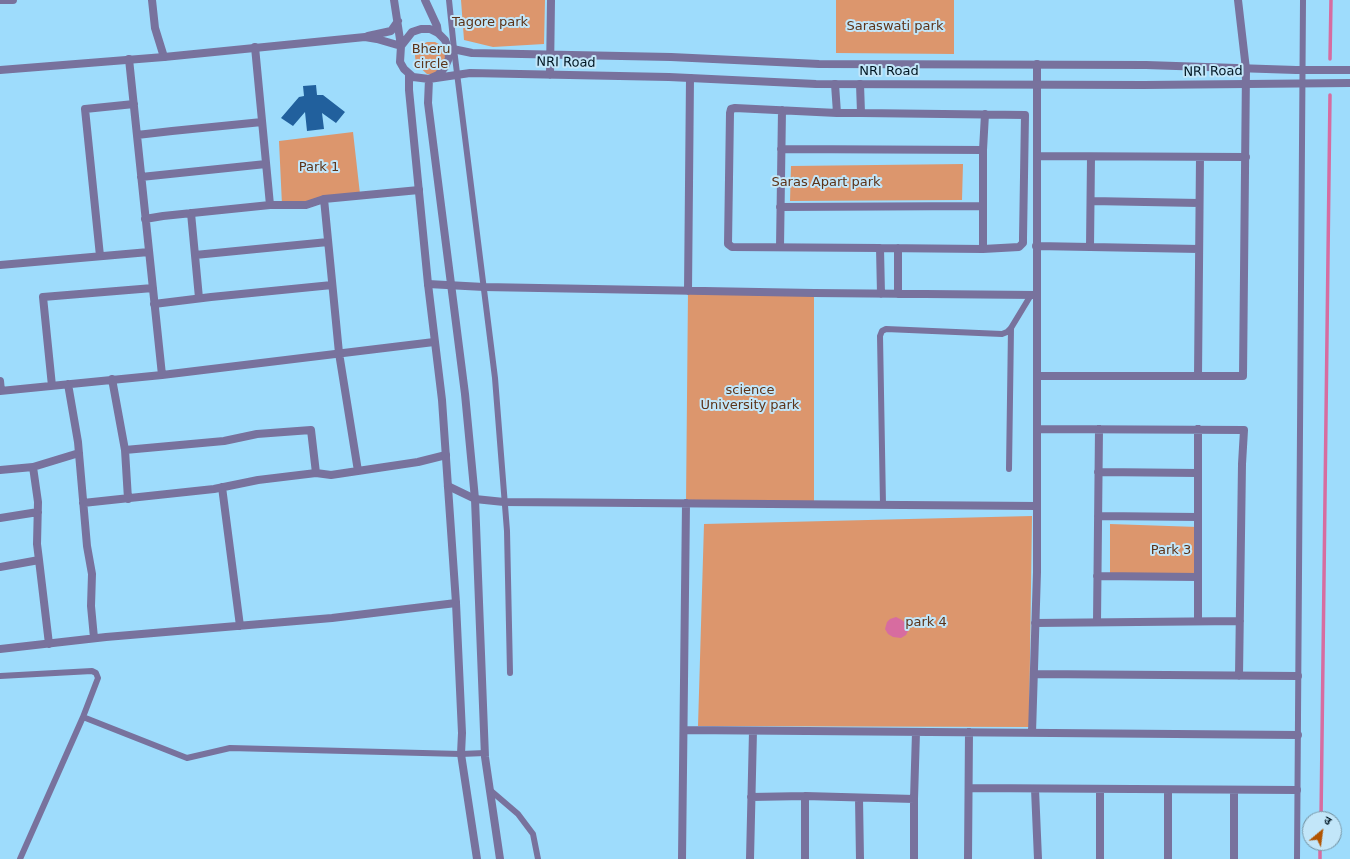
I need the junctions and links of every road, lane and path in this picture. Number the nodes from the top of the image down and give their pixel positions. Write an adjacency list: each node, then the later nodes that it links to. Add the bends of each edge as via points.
1 (0, 0): 2 (street)
2 (13, 0)
3 (152, 0): 17 (street, via 155,28)
4 (394, 0): 10 (street)
5 (424, 0): 11 (street)
6 (449, 0): 15 (lane)
7 (551, 0): 16 (street)
8 (1238, 0): 20 (street)
9 (1303, 0): 22 (lane)
10 (398, 21): 12 (street, via 391,30); 13 (street)
11 (438, 33): 13 (street, via 425,29 412,32); 15 (street)
12 (365, 37): 13 (street); 14 (street)
13 (400, 46): 24 (street, via 400,62)
14 (255, 47): 17 (street); 40 (street)
15 (451, 49): 16 (street, NRI Road, via 472,53); 25 (lane); 28 (street, via 445,68)
16 (550, 54): 19 (street, NRI Road, via 819,64); 26 (street)
17 (164, 56): 18 (street)
18 (129, 59): 21 (street); 35 (street)
19 (1037, 64): 20 (street, NRI Road); 34 (street)
20 (1246, 69): 22 (street, NRI Road); 32 (street)
21 (0, 70)
22 (1302, 70): 23 (street, NRI Road); 29 (lane)
23 (1350, 70)
24 (408, 74): 28 (street); 50 (street)
25 (458, 75): 26 (street, NRI Road); 28 (street, NRI Road); 74 (lane)
26 (550, 75): 27 (street, NRI Road)
27 (690, 78): 30 (street, NRI Road); 76 (street)
28 (429, 79): 72 (street, via 428,103)
29 (1302, 83): 32 (street, NRI Road); 33 (street, NRI Road); 136 (lane)
30 (835, 84): 31 (street, NRI Road); 37 (street)
31 (860, 84): 34 (street, NRI Road); 38 (street)
32 (1246, 84): 34 (street, NRI Road); 47 (street)
33 (1350, 84)
34 (1037, 85): 44 (street)
35 (134, 104): 41 (street); 69 (street, via 85,109)
36 (782, 110): 37 (street); 42 (street); 61 (street, via 731,109 728,232 728,244 732,247)
37 (837, 113): 38 (street)
38 (861, 113): 39 (street)
39 (985, 114): 43 (street); 65 (street, via 1025,115 1024,200 1023,243 1019,247)
40 (262, 122): 41 (street); 48 (street)
41 (137, 135): 49 (street)
42 (781, 148): 43 (street); 56 (street)
43 (983, 150): 55 (street)
44 (1037, 156): 45 (street); 60 (street)
45 (1091, 157): 46 (street); 52 (street)
46 (1200, 157): 47 (street); 53 (street)
47 (1246, 157): 87 (street, via 1243,376)
48 (266, 164): 49 (street); 54 (street)
49 (141, 177): 58 (street)
50 (419, 190): 51 (street); 71 (street)
51 (324, 200): 54 (street, via 306,205); 59 (street)
52 (1091, 201): 53 (street); 62 (street)
53 (1200, 203): 66 (street)
54 (270, 205): 57 (street)
55 (983, 206): 56 (street); 65 (street)
56 (780, 207): 61 (street)
57 (191, 213): 58 (street); 68 (street)
58 (145, 219): 67 (street)
59 (328, 242): 68 (street); 73 (street)
60 (1036, 246): 62 (street); 79 (street)
61 (780, 247): 63 (street)
62 (1090, 247): 66 (street)
63 (880, 248): 64 (street); 77 (street)
64 (898, 248): 65 (street); 78 (street)
65 (983, 249)
66 (1199, 249): 87 (street)
67 (149, 252): 69 (street); 75 (street)
68 (195, 255): 80 (street)
69 (100, 256): 70 (street)
70 (0, 265)
71 (428, 284): 72 (street); 83 (street)
72 (451, 285): 74 (street); 109 (street)
73 (332, 286): 80 (street); 84 (street)
74 (484, 287): 76 (street); 111 (lane, via 495,378)
75 (153, 288): 81 (street); 91 (street, via 43,297)
76 (688, 291): 77 (street)
77 (881, 294): 78 (street)
78 (898, 294): 79 (street)
79 (1034, 295): 82 (lane); 86 (street)
80 (199, 298): 81 (street)
81 (154, 304): 85 (street)
82 (1011, 328): 100 (lane); 113 (lane, via 1002,334 886,329 882,331 880,336)
83 (434, 342): 84 (street); 98 (street)
84 (339, 353): 85 (street); 102 (street)
85 (162, 375): 88 (street)
86 (1037, 376): 87 (street); 93 (street)
87 (1198, 376)
88 (112, 380): 90 (street); 96 (street)
89 (0, 381): 92 (street)
90 (68, 384): 91 (street); 97 (street)
91 (52, 386): 92 (street)
92 (0, 391)
93 (1037, 429): 94 (street); 114 (street)
94 (1098, 429): 95 (street); 103 (street)
95 (1198, 429): 105 (street); 125 (street, via 1244,430)
96 (125, 450): 104 (street, via 311,430); 108 (street)
97 (79, 453): 99 (street); 110 (street)
98 (446, 454): 102 (street, via 418,462); 106 (street)
99 (33, 467): 101 (street); 115 (street)
100 (1009, 468)
101 (0, 470)
102 (358, 471): 104 (street, via 331,476)
103 (1098, 472): 105 (street); 116 (street)
104 (316, 473): 107 (street)
105 (1198, 473): 118 (street)
106 (448, 486): 109 (street); 123 (street)
107 (222, 487): 108 (street); 128 (street)
108 (128, 499): 110 (street)
109 (475, 499): 111 (street); 144 (street)
110 (83, 502): 129 (street, via 92,574)
111 (504, 502): 112 (street); 132 (lane)
112 (686, 503): 113 (street); 138 (street)
113 (883, 505): 114 (street)
114 (1037, 506): 127 (street)
115 (38, 512): 117 (street); 119 (street)
116 (1098, 516): 118 (street); 121 (street)
117 (0, 518)
118 (1198, 518): 122 (street)
119 (39, 560): 120 (street); 130 (street)
120 (0, 567)
121 (1097, 576): 122 (street); 126 (street)
122 (1198, 577): 124 (street)
123 (456, 603): 128 (street); 145 (street)
124 (1198, 621): 125 (street); 126 (street)
125 (1240, 621): 135 (street)
126 (1097, 622): 127 (street)
127 (1035, 623): 133 (street)
128 (240, 626): 129 (street)
129 (94, 638): 130 (street)
130 (49, 644): 131 (street)
131 (0, 649)
132 (510, 673)
133 (1034, 674): 135 (street); 142 (street)
134 (0, 676): 137 (lane, via 92,671 98,678)
135 (1239, 676): 136 (street)
136 (1298, 676): 143 (lane)
137 (83, 717): 145 (lane, via 187,758 230,748); 157 (lane)
138 (684, 730): 139 (street); 161 (street)
139 (753, 731): 140 (street); 154 (street)
140 (916, 732): 141 (street); 156 (street)
141 (969, 732): 142 (street); 146 (street)
142 (1032, 733): 143 (street)
143 (1298, 735): 152 (lane)
144 (485, 753): 145 (lane); 149 (street)
145 (461, 754): 158 (street)
146 (969, 788): 147 (street); 166 (street)
147 (1035, 789): 148 (street); 167 (street)
148 (1100, 789): 150 (street); 168 (street)
149 (490, 790): 159 (street); 160 (lane, via 518,814 533,834)
150 (1168, 790): 151 (street); 169 (street)
151 (1234, 790): 152 (street); 170 (street)
152 (1298, 790): 171 (lane)
153 (805, 796): 154 (street); 155 (street); 163 (street)
154 (752, 797): 162 (street)
155 (859, 798): 156 (street); 164 (street)
156 (914, 799): 165 (street)
157 (20, 859)
158 (477, 859)
159 (500, 859)
160 (538, 859)
161 (682, 859)
162 (750, 859)
163 (805, 859)
164 (860, 859)
165 (914, 859)
166 (968, 859)
167 (1038, 859)
168 (1100, 859)
169 (1168, 859)
170 (1234, 859)
171 (1297, 859)

